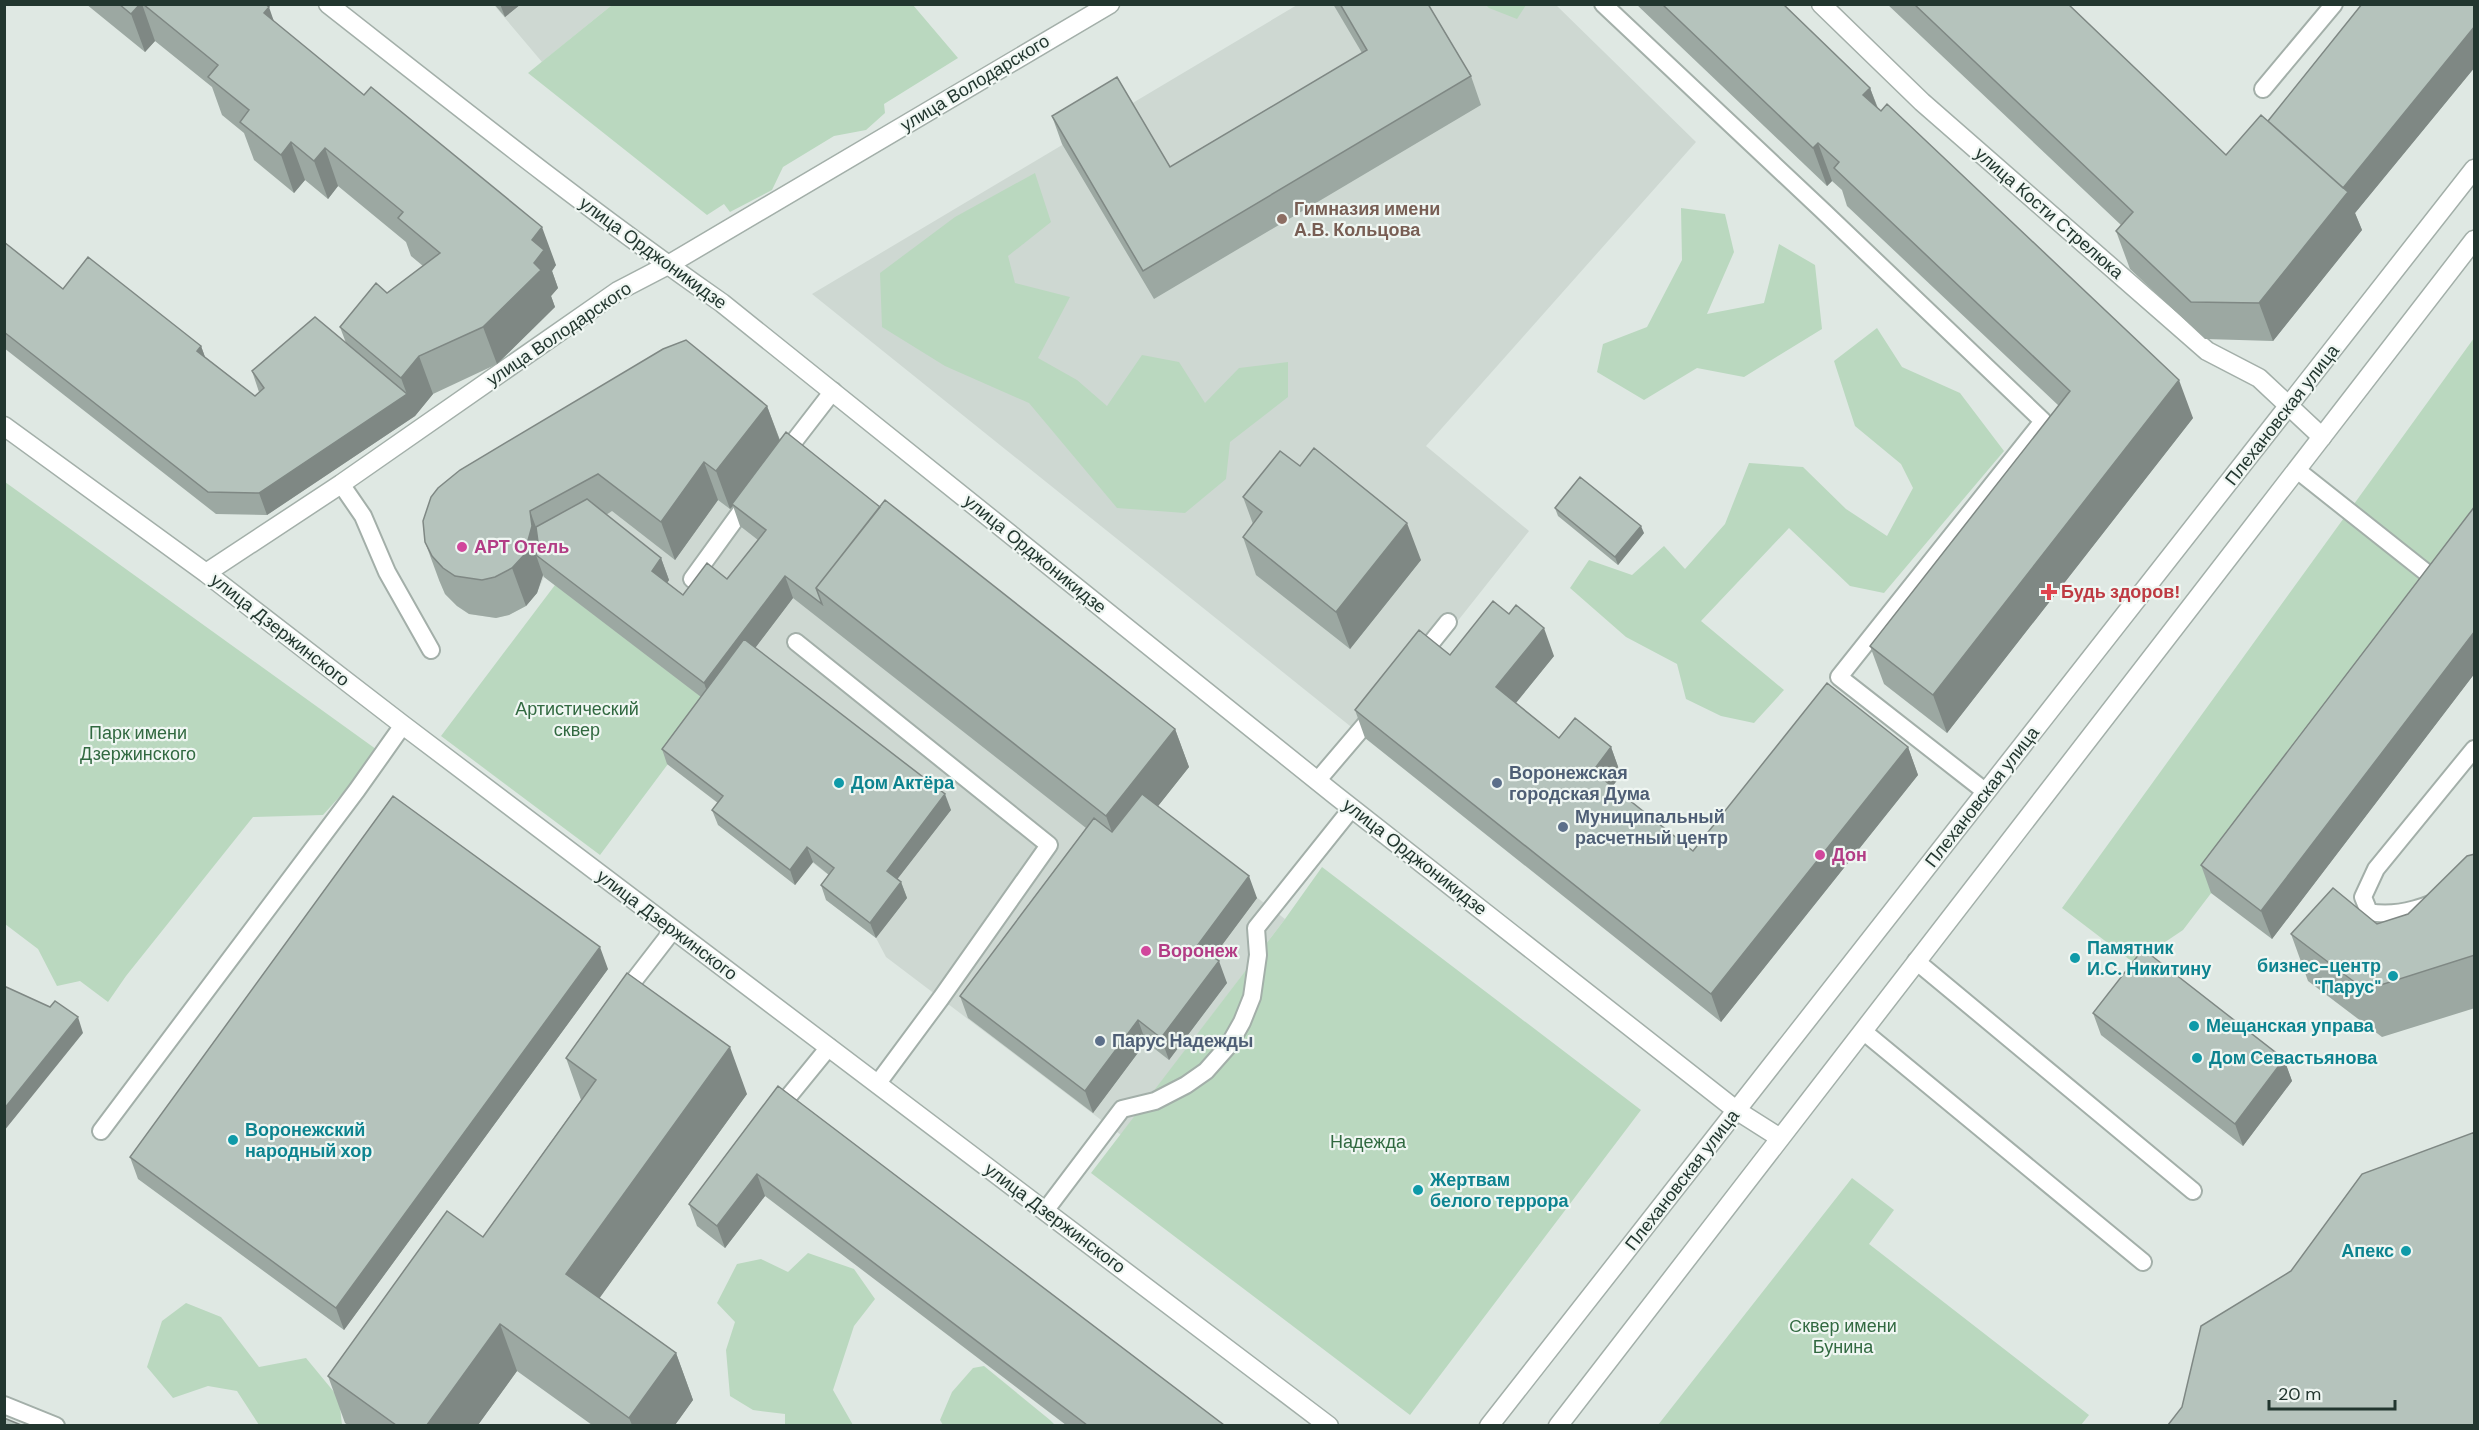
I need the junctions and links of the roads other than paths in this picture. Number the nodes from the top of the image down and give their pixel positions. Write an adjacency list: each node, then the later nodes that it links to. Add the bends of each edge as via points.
1 (328, 4): 9 (street, улица Орджоникидзе)
2 (1110, 4): 9 (street, улица Володарского)
3 (1602, 4): 29 (lane, via 2043,421 1835,682)
4 (1821, 4): 11 (street, улица Кости Стрелюка, via 1922,102 2207,351 2259,378)
5 (2334, 4): 6 (lane)
6 (2263, 89)
7 (2475, 169): 11 (street, Плехановская улица)
8 (2475, 240): 13 (street)
9 (668, 266): 10 (street, улица Орджоникидзе, via 722,303); 16 (street, улица Володарского, via 618,291)
10 (833, 391): 14 (lane); 28 (street, улица Орджоникидзе)
11 (2289, 406): 13 (street, улица Кости Стрелюка); 29 (street, Плехановская улица)
12 (4, 426): 18 (street, улица Дзержинского)
13 (2322, 437): 15 (street)
14 (774, 467)
15 (2297, 470): 20 (lane); 33 (street)
16 (340, 484): 18 (street, улица Володарского); 23 (lane, via 363,516 387,572)
17 (760, 486): 19 (lane)
18 (206, 573): 26 (street, улица Дзержинского)
19 (692, 579)
20 (2444, 588)
21 (1448, 622): 24 (lane)
22 (796, 642): 37 (lane, via 1049,845)
23 (431, 650)
24 (1405, 675)
25 (1384, 701): 28 (lane)
26 (403, 724): 32 (street, улица Дзержинского); 40 (lane)
27 (2475, 749): 31 (lane, via 2376,869 2363,897 2369,912 2385,915 2427,905)
28 (1317, 781): 30 (street, улица Орджоникидзе)
29 (1986, 792): 39 (street, Плехановская улица)
30 (1352, 808): 39 (street, улица Орджоникидзе); 43 (lane, via 1256,928 1258,955 1252,997 1229,1045 1206,1071 1186,1085 1155,1101 1122,1109)
31 (2475, 886)
32 (673, 930): 34 (lane); 36 (street, улица Дзержинского)
33 (1916, 962): 35 (street); 42 (lane)
34 (632, 983)
35 (1863, 1031): 41 (street); 44 (lane)
36 (829, 1047): 37 (street, улица Дзержинского); 38 (lane)
37 (878, 1083): 43 (street, улица Дзержинского)
38 (789, 1096)
39 (1736, 1110): 41 (street, улица Орджоникидзе); 48 (street, Плехановская улица)
40 (101, 1131)
41 (1780, 1138): 49 (street)
42 (2193, 1191)
43 (1045, 1211): 47 (street, улица Дзержинского)
44 (2143, 1262)
45 (4, 1405): 46 (lane)
46 (56, 1425)
47 (1329, 1425)
48 (1489, 1425)
49 (1557, 1425)

